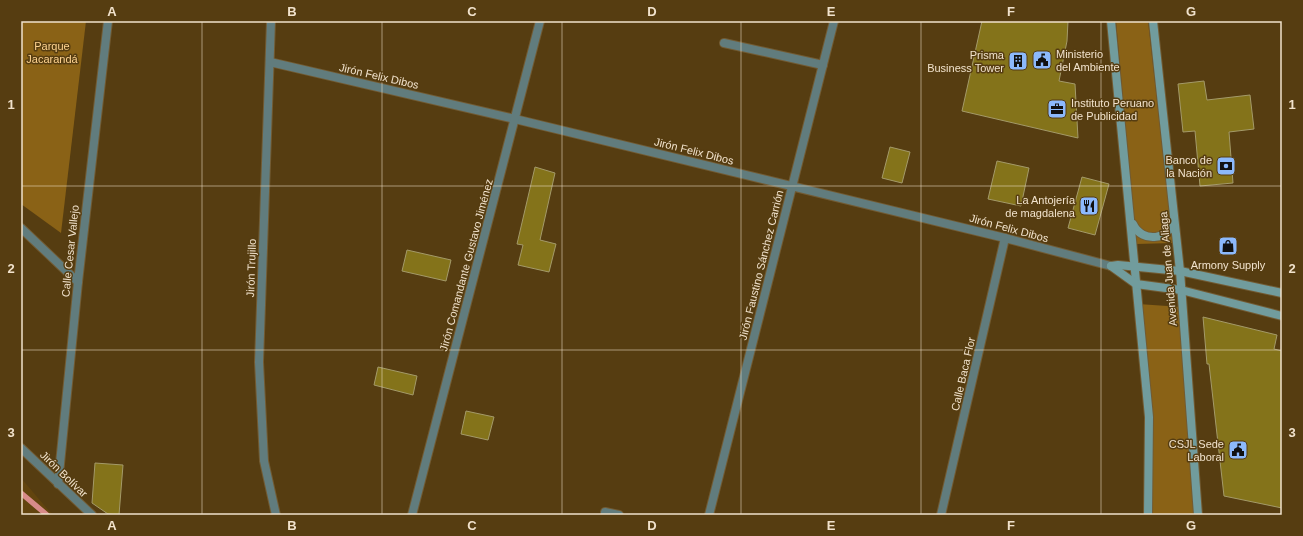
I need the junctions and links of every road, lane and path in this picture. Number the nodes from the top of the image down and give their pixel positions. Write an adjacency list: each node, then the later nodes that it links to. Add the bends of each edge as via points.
1 (108, 21): 19 (street, Calle Cesar Vallejo)
2 (271, 21): 8 (street, Jirón Trujillo)
3 (540, 21): 10 (street, Jirón Comandante Gustavo Jiménez)
4 (834, 21): 9 (street, Jirón Faustino Sánchez Carrión)
5 (1111, 21): 13 (main road)
6 (1153, 21): 12 (main road, Avenida Juan de Aliaga)
7 (724, 42): 9 (street)
8 (270, 62): 10 (street, Jirón Felix Dibos); 28 (street, Jirón Trujillo, via 259,362 264,461)
9 (823, 65): 11 (street, Jirón Faustino Sánchez Carrión)
10 (515, 119): 11 (street, Jirón Felix Dibos); 29 (street, Jirón Comandante Gustavo Jiménez)
11 (793, 186): 15 (street, Jirón Felix Dibos); 31 (street, Jirón Faustino Sánchez Carrión)
12 (1174, 217): 13 (main road, via 1171,228 1155,238 1143,236); 18 (main road, Avenida Juan de Aliaga)
13 (1132, 222): 17 (main road)
14 (21, 228): 19 (street)
15 (1005, 238): 16 (street, Jirón Felix Dibos); 32 (street, Calle Baca Flor)
16 (1111, 266): 17 (main road); 20 (main road)
17 (1136, 266): 18 (main road); 20 (main road)
18 (1180, 271): 21 (main road, Avenida Juan de Aliaga); 22 (main road)
19 (78, 282): 25 (street, Calle Cesar Vallejo)
20 (1136, 284): 21 (main road); 33 (main road, via 1149,417)
21 (1181, 290): 23 (main road); 34 (main road, Avenida Juan de Aliaga)
22 (1282, 293)
23 (1282, 316)
24 (21, 448): 25 (street, Jirón Bolívar)
25 (58, 484): 27 (street, Jirón Bolívar)
26 (605, 512): 30 (street)
27 (92, 515)
28 (276, 515)
29 (412, 515)
30 (620, 515)
31 (709, 515)
32 (941, 515)
33 (1148, 515)
34 (1198, 515)

